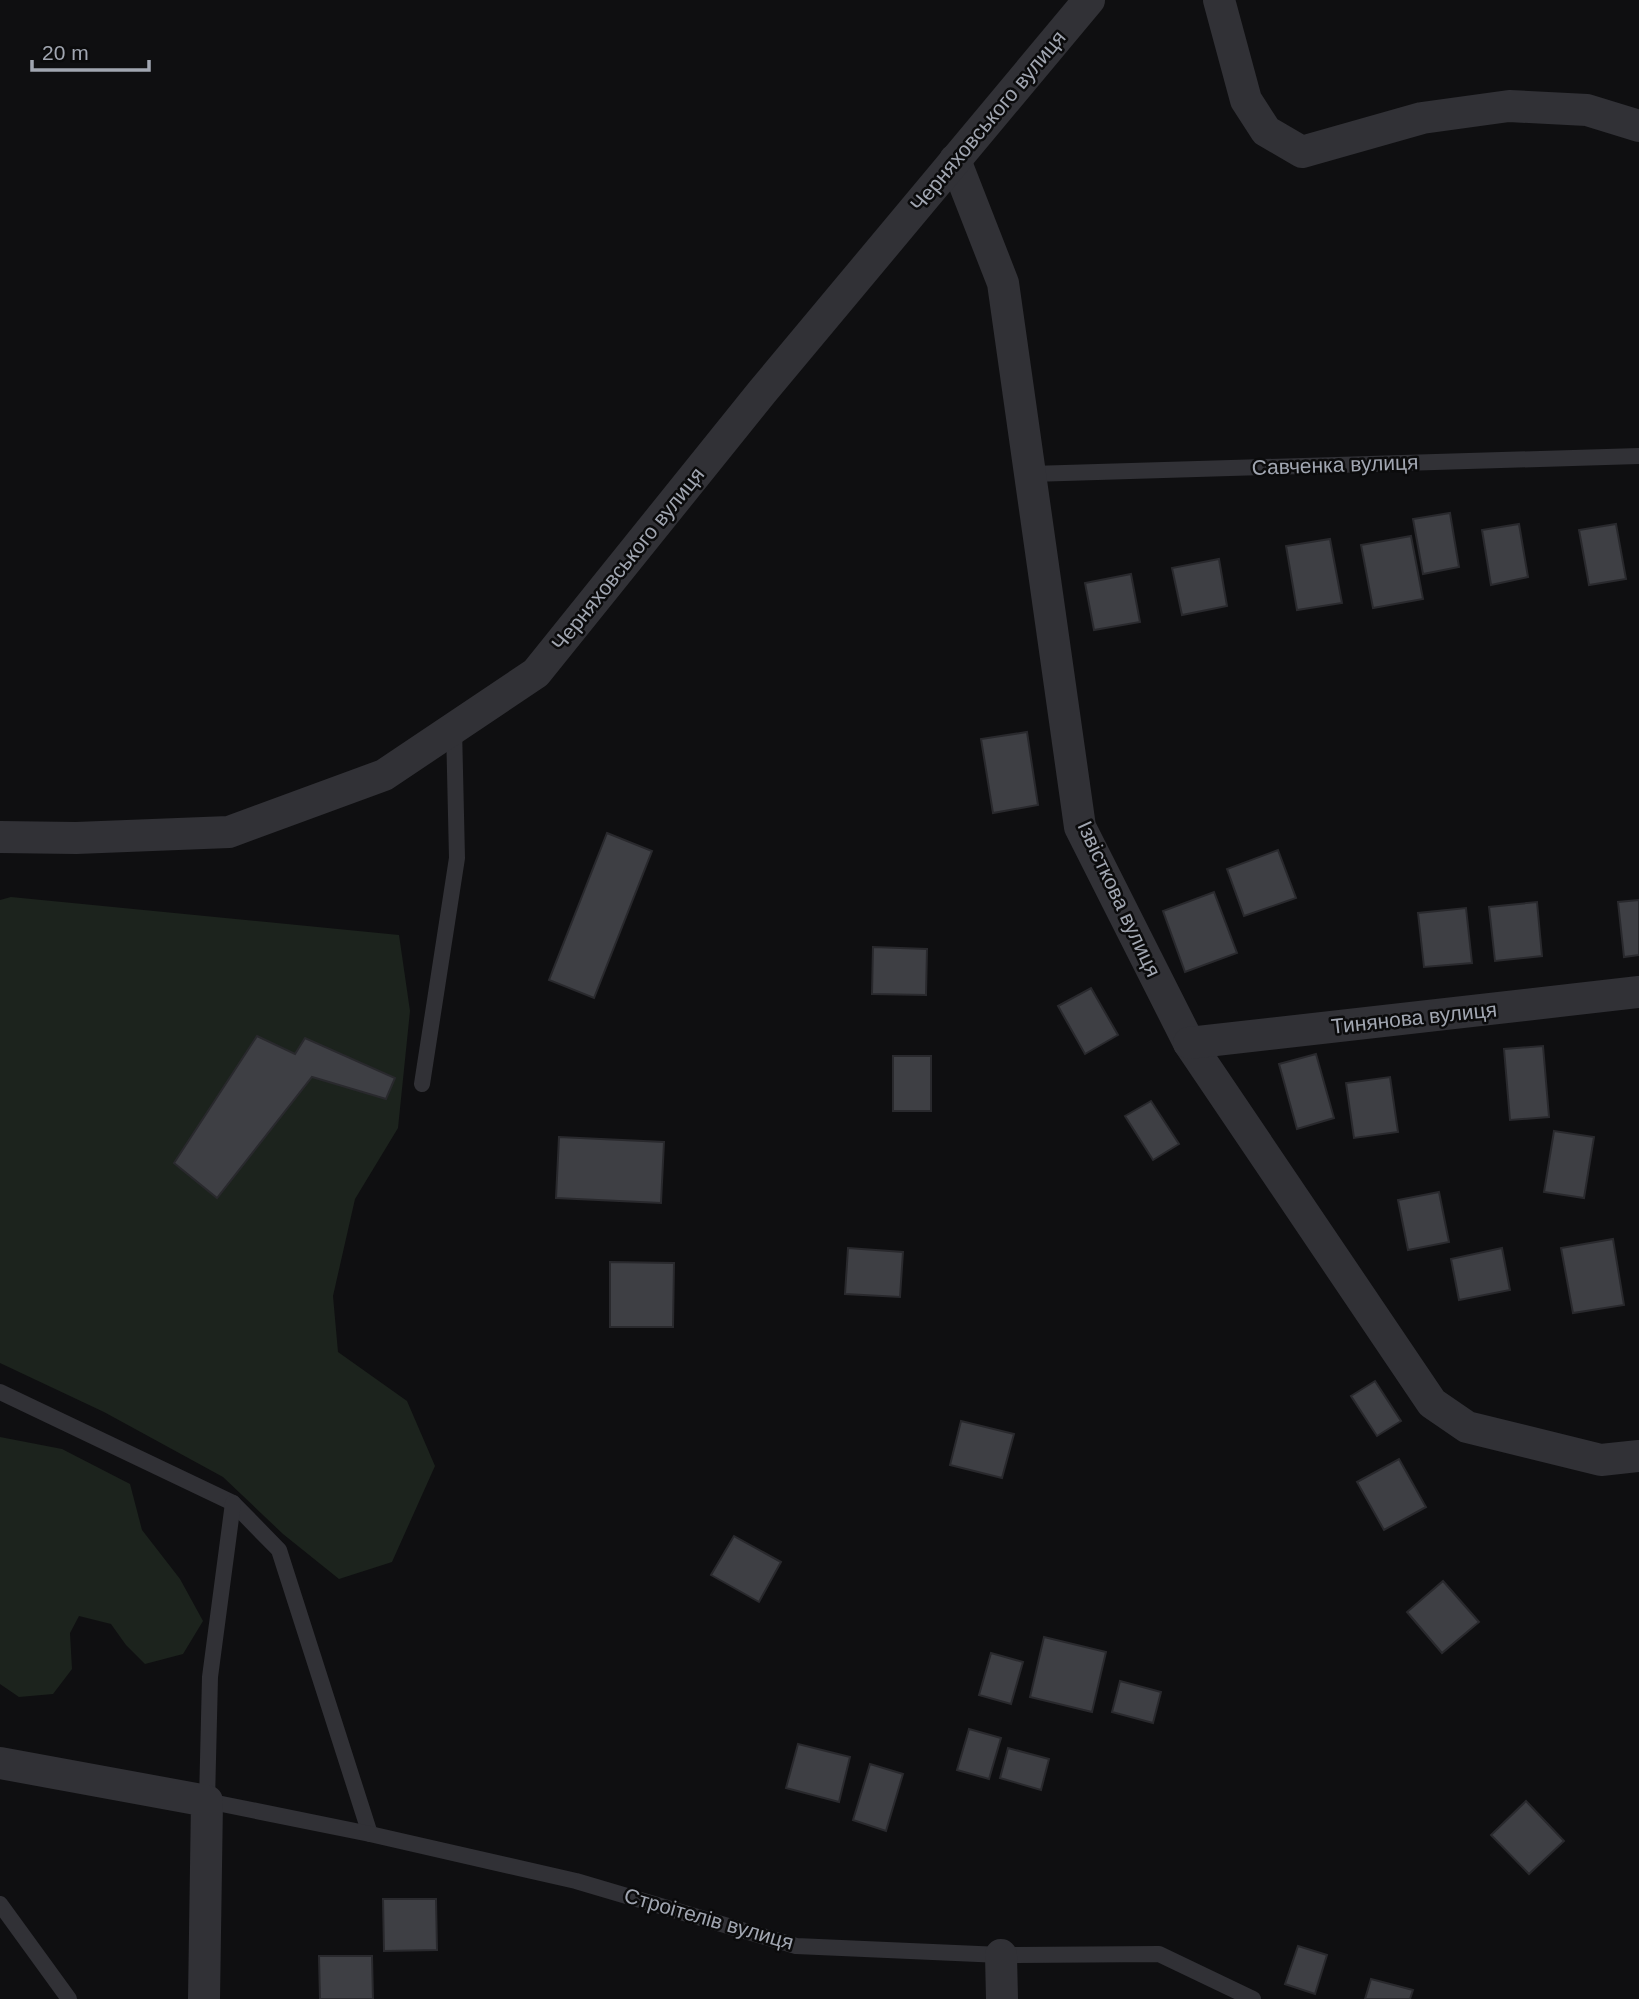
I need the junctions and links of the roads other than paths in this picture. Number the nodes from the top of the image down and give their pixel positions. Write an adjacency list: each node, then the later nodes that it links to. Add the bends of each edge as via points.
1 (1089, 0): 4 (street, Черняховського вулиця)
2 (1219, 0): 3 (street, via 1246,100 1266,131 1302,152 1422,118 1509,106 1587,110)
3 (1639, 126)
4 (956, 160): 6 (street, Iзвiсткова вулиця, via 1003,283); 7 (street, Черняховського вулиця, via 536,673)
5 (1639, 456): 6 (lane, Савченка вулиця)
6 (1031, 474): 10 (street, Iзвiсткова вулиця, via 1080,827)
7 (454, 728): 8 (street, Черняховського вулиця, via 384,775 229,832); 11 (lane, via 457,858)
8 (0, 837)
9 (1639, 992): 10 (street, Тинянова вулиця)
10 (1189, 1043): 13 (street, Iзвiсткова вулиця, via 1432,1403 1467,1427 1601,1460)
11 (422, 1084)
12 (0, 1392): 14 (lane)
13 (1639, 1456)
14 (233, 1503): 16 (lane, via 210,1677); 17 (lane, via 279,1550)
15 (0, 1763): 16 (street)
16 (207, 1801): 17 (lane, Строiтелiв вулиця); 21 (street)
17 (370, 1834): 19 (lane, Строiтелiв вулиця, via 576,1881 796,1946)
18 (0, 1905): 20 (lane)
19 (1001, 1955): 22 (street); 23 (lane, Строiтелiв вулиця, via 1158,1954)
20 (69, 1999)
21 (204, 1999)
22 (1002, 1999)
23 (1253, 1999)

